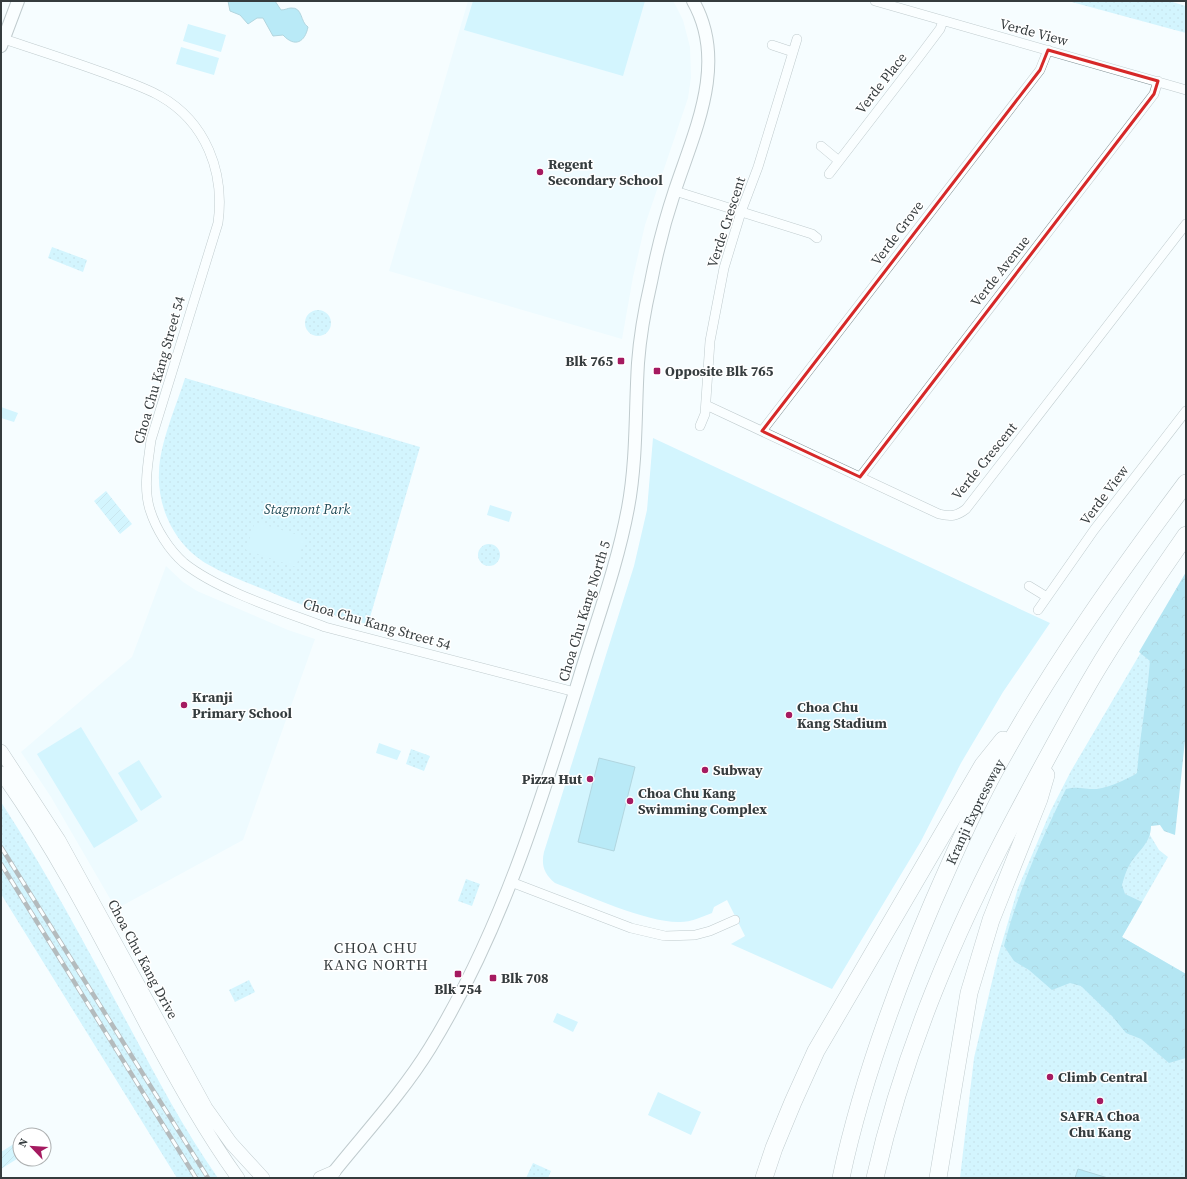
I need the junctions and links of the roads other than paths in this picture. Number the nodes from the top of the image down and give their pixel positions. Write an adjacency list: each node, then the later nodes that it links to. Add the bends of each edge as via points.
1 (18, 1): 6 (street)
2 (693, 1): 15 (street, Choa Chu Kang North 5, via 705,32 709,61 707,89 701,116)
3 (875, 1): 4 (street, Verde View)
4 (943, 21): 8 (street, Verde View); 13 (street, Verde Place, via 928,46)
5 (797, 39): 9 (street, Verde Crescent)
6 (2, 41): 29 (street, Choa Chu Kang Street 54, via 63,57 160,96 187,117 211,153 219,186 218,223 151,440 148,467 146,486 149,509 168,546 205,577 306,620)
7 (772, 45): 9 (street)
8 (1048, 50): 10 (street, Verde View); 22 (street, Verde Grove, via 1040,70)
9 (794, 52): 16 (street, Verde Crescent)
10 (1158, 81): 11 (street, Verde View); 23 (street, Verde Avenue, via 1154,94)
11 (1186, 90)
12 (821, 146): 13 (street)
13 (839, 161): 14 (street, Verde Place)
14 (829, 174)
15 (675, 191): 16 (street); 29 (street, Choa Chu Kang North 5, via 664,226 644,313 638,360 633,466 625,526 610,583)
16 (741, 212): 18 (street, via 812,234); 19 (street, Verde Crescent, via 724,268 710,341)
17 (1186, 224): 23 (street, Verde Crescent, via 966,509 958,515 948,516)
18 (817, 238)
19 (706, 405): 21 (street, Verde Crescent); 22 (street, Verde Crescent)
20 (1186, 411): 27 (street, Verde View, via 1094,530)
21 (700, 426)
22 (762, 431): 23 (street, Verde Crescent)
23 (860, 477)
24 (1186, 483): 30 (highway, Kranji Expressway, via 1131,556)
25 (1186, 535): 31 (highway, via 1096,670)
26 (1029, 586): 27 (street)
27 (1047, 597): 28 (street, Verde View)
28 (1038, 610)
29 (575, 692): 34 (street, Choa Chu Kang North 5)
30 (1036, 700): 40 (highway, via 983,765 816,1051 792,1102); 41 (highway, Kranji Expressway, via 1004,755 957,847 910,956 870,1070)
31 (1055, 742): 42 (highway, via 978,890 941,970 887,1129); 43 (highway, via 1039,799 991,920 969,993)
32 (1, 751): 36 (main road, Choa Chu Kang Drive, via 59,840 206,1108 231,1142)
33 (1, 773): 38 (main road, Choa Chu Kang Drive, via 45,841 212,1143)
34 (512, 882): 35 (street, via 631,928 665,936 695,935); 37 (street, Choa Chu Kang North 5, via 465,986 429,1049 391,1104)
35 (735, 920)
36 (263, 1176)
37 (332, 1176): 39 (main road)
38 (238, 1178)
39 (320, 1178)
40 (764, 1178)
41 (841, 1178)
42 (875, 1178)
43 (938, 1178)

